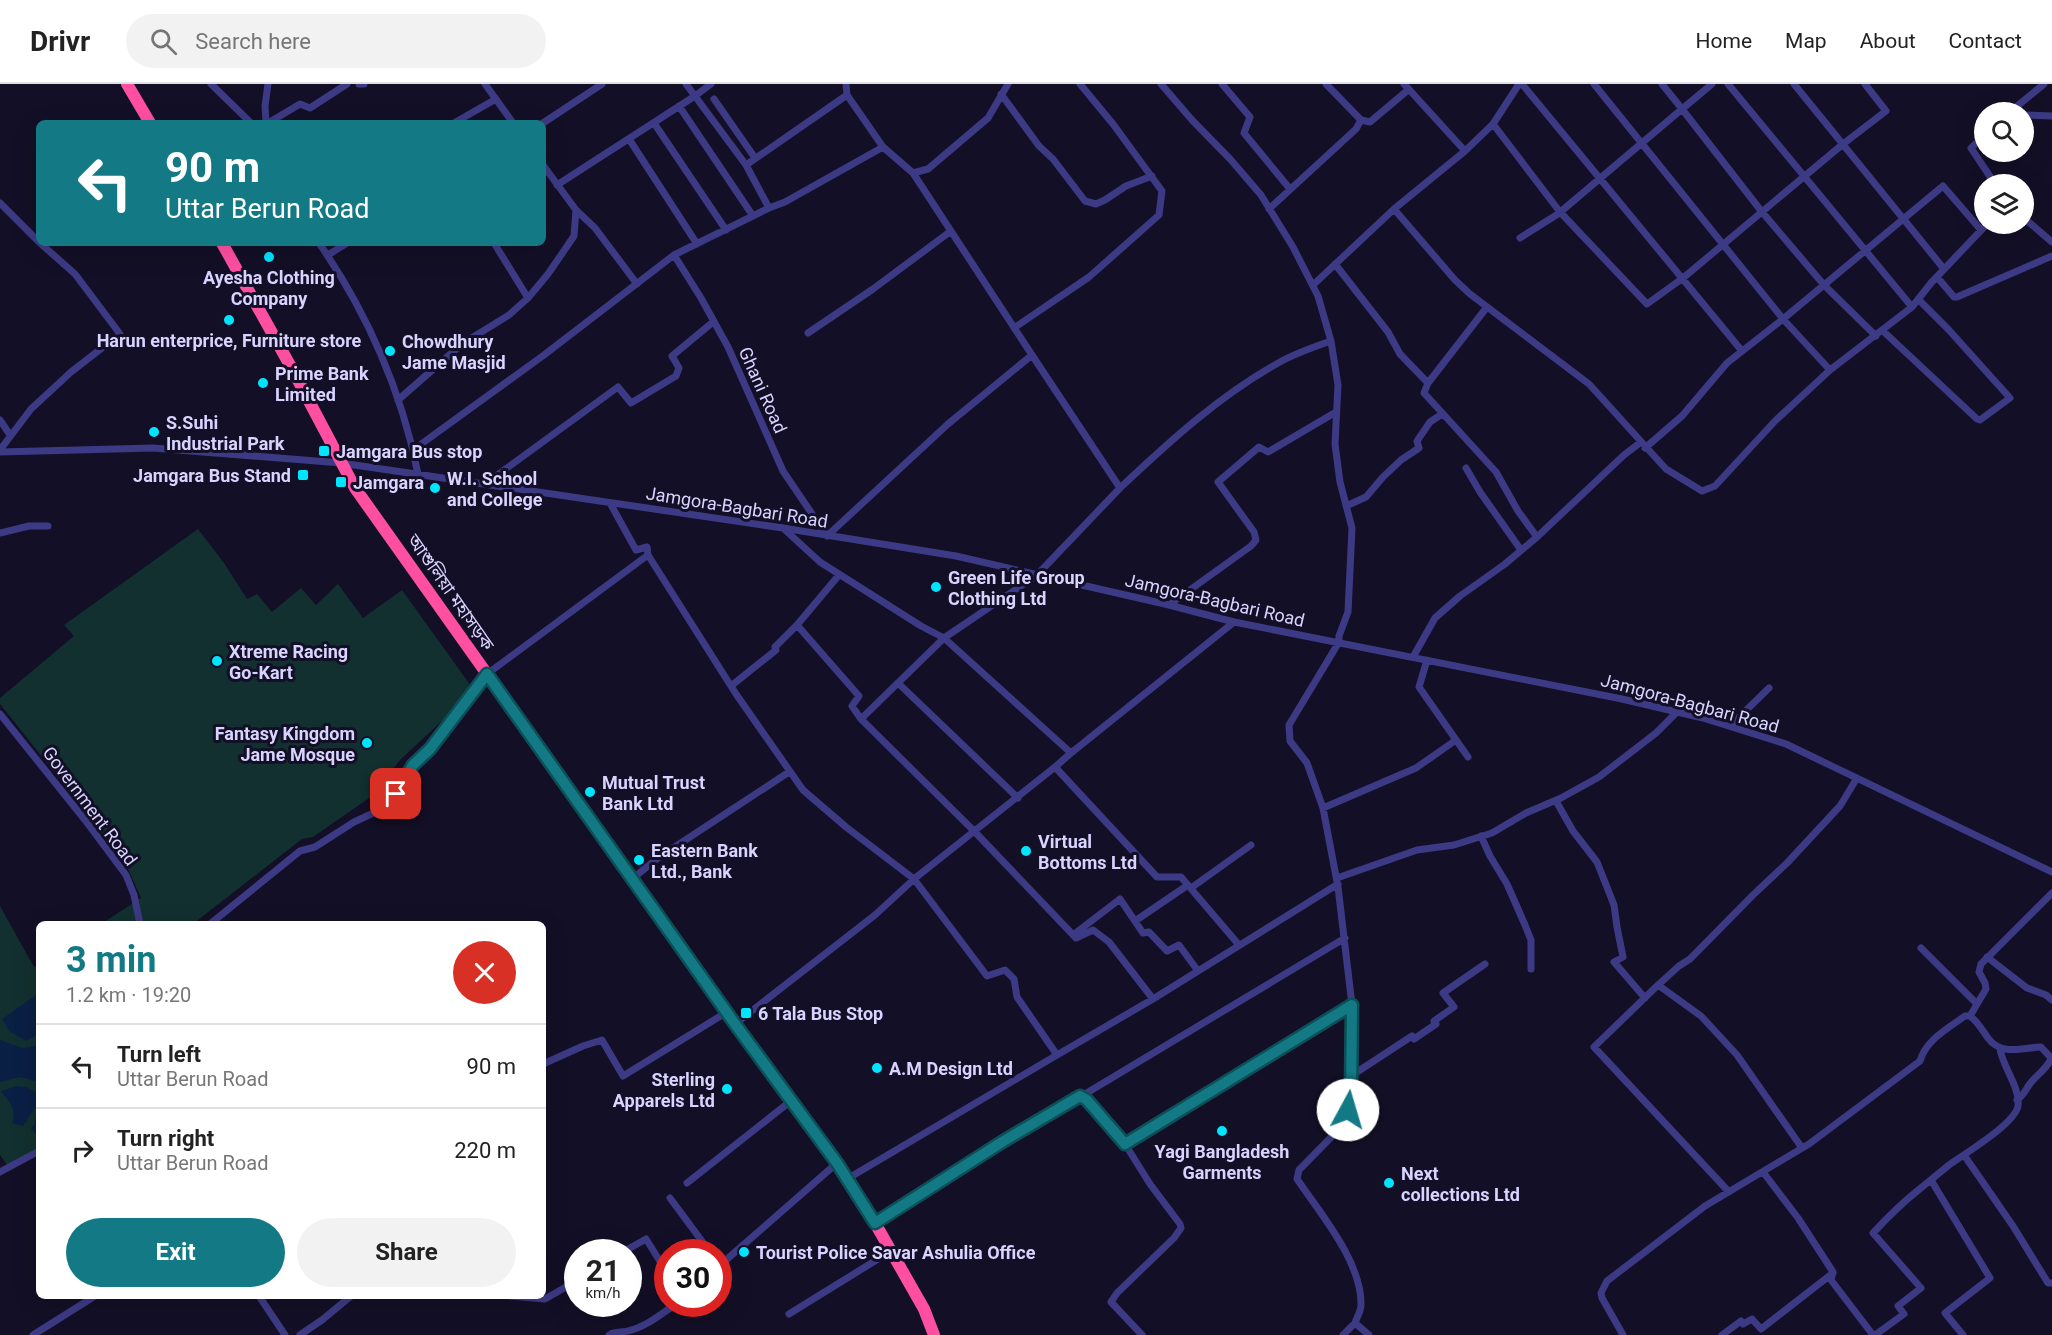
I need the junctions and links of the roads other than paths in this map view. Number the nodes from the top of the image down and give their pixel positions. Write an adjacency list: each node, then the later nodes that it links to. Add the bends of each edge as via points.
1 (127, 84): 36 (highway)
2 (212, 84): 37 (street)
3 (268, 84): 38 (street)
4 (347, 84): 39 (street, via 310,108 300,104)
5 (359, 84): 6 (street)
6 (364, 84)
7 (485, 84): 29 (street)
8 (602, 84): 43 (street)
9 (686, 84): 28 (street)
10 (711, 84): 28 (street)
11 (846, 84): 27 (street)
12 (1008, 84): 26 (street)
13 (1080, 84): 55 (street)
14 (1161, 84): 62 (street)
15 (1222, 84): 59 (street, via 1250,117 1244,133)
16 (1326, 84): 42 (street)
17 (1520, 84): 45 (street); 57 (street)
18 (1594, 84): 47 (street)
19 (1662, 84): 33 (street)
20 (1712, 84): 33 (street)
21 (1728, 84): 56 (street)
22 (1794, 84): 48 (street)
23 (1865, 84): 48 (street, via 1886,111)
24 (2044, 84): 31 (street)
25 (1406, 87): 42 (street, via 1370,122); 50 (street)
26 (1001, 94): 54 (street, via 988,118 928,169); 55 (street, via 1085,201 1096,204)
27 (847, 95): 49 (street); 51 (street)
28 (695, 96): 32 (street); 52 (street)
29 (496, 99): 40 (street); 41 (street)
30 (714, 99): 51 (street)
31 (2022, 102)
32 (680, 106): 44 (street); 67 (street)
33 (1682, 109): 47 (street); 66 (street)
34 (2034, 115): 35 (street)
35 (2052, 116)
36 (148, 120)
37 (249, 120)
38 (267, 120)
39 (272, 120)
40 (459, 120)
41 (511, 120)
42 (1360, 120): 59 (street, via 1356,129)
43 (546, 121)
44 (654, 123): 46 (street); 71 (street)
45 (1493, 124): 50 (street); 65 (street)
46 (629, 139): 58 (street); 77 (street)
47 (1641, 144): 57 (street); 78 (street)
48 (1843, 144): 56 (street); 68 (street)
49 (883, 147): 54 (street); 61 (street)
50 (1465, 151): 63 (street)
51 (755, 158): 52 (street)
52 (746, 165): 61 (street)
53 (546, 169): 58 (street)
54 (913, 173): 72 (street)
55 (1152, 176): 101 (street, via 1162,190 1159,215 1089,277)
56 (1804, 177): 66 (street); 84 (street)
57 (1601, 180): 65 (street); 91 (street)
58 (557, 185): 64 (street)
59 (1290, 189): 62 (street)
60 (0, 203): 75 (street)
61 (769, 208): 67 (street)
62 (1269, 208): 93 (street)
63 (1394, 208): 88 (street); 97 (street, via 1455,280)
64 (576, 210): 92 (street, via 595,228); 95 (street, via 574,236)
65 (1560, 212): 74 (street); 91 (street, via 1647,304)
66 (1762, 212): 78 (street); 94 (street)
67 (753, 216): 71 (street)
68 (1904, 219): 69 (street, via 1943,186); 84 (street); 89 (street)
69 (1974, 222)
70 (2034, 227): 76 (street)
71 (726, 230): 77 (street)
72 (951, 231): 101 (street); 103 (street)
73 (1977, 234): 89 (street)
74 (1520, 238)
75 (36, 240)
76 (2052, 242)
77 (697, 244): 86 (street)
78 (1723, 245): 91 (street); 99 (street)
79 (42, 246): 114 (street, via 75,274 120,334 71,372)
80 (224, 246): 118 (highway, আশুলিয়া মহাসড়ক)
81 (321, 246): 85 (street)
82 (342, 246): 85 (street)
83 (496, 246): 95 (street)
84 (1865, 251): 94 (street); 98 (street)
85 (328, 255): 110 (street, via 372,331)
86 (674, 255): 92 (street); 100 (street, Ghani Road)
87 (2052, 256): 90 (street, via 1957,297)
88 (1335, 264): 93 (street); 109 (street, via 1388,332 1400,354)
89 (1944, 269): 90 (street)
90 (1937, 277): 96 (street)
91 (1683, 278): 106 (street)
92 (637, 284): 116 (street)
93 (1313, 285): 105 (street)
94 (1824, 285): 99 (street); 104 (street)
95 (528, 298): 110 (street, via 509,315 462,344)
96 (1918, 299): 98 (street); 102 (street, via 2010,398 1977,419)
97 (1487, 307): 109 (street); 115 (street, via 1589,384)
98 (1912, 307): 102 (street)
99 (1783, 319): 106 (street); 108 (street)
100 (713, 322): 121 (street, via 672,356 679,368 676,376 631,403 618,387); 128 (street, Ghani Road, via 783,471)
101 (1014, 328): 107 (street)
102 (1883, 331): 104 (street)
103 (808, 333)
104 (1876, 336): 108 (street)
105 (1331, 340): 111 (street, via 1338,385); 122 (street, via 1282,361 1235,389 1172,439)
106 (1742, 351): 115 (street, via 1726,363 1682,416)
107 (1032, 355): 122 (street); 128 (street, via 948,424)
108 (1830, 370): 115 (street, via 1707,490 1698,489 1666,469)
109 (1428, 383): 112 (street, via 1424,393)
110 (398, 400): 116 (street)
111 (1336, 412): 124 (street, via 1335,444); 134 (street, via 1268,452 1259,447 1218,482 1256,540)
112 (1442, 414): 124 (street, via 1430,422 1417,441 1419,448 1401,460 1366,497); 129 (street, via 1496,472)
113 (0, 420): 114 (street)
114 (10, 435): 117 (street)
115 (1643, 445): 129 (street, via 1624,455)
116 (413, 450): 120 (street)
117 (0, 451): 118 (street, Jamgora-Bagbari Road, via 153,448)
118 (341, 463): 120 (street, Jamgora-Bagbari Road); 141 (highway, আশুলিয়া মহাসড়ক)
119 (1466, 468): 130 (street)
120 (418, 474): 121 (street, Jamgora-Bagbari Road)
121 (485, 484): 123 (street, Jamgora-Bagbari Road)
122 (1120, 488): 133 (street)
123 (610, 503): 126 (street, Jamgora-Bagbari Road); 131 (street, via 636,550 647,547)
124 (1346, 506): 138 (street, via 1352,528 1348,612)
125 (48, 526): 127 (street)
126 (783, 528): 128 (street, Jamgora-Bagbari Road); 132 (street)
127 (0, 533)
128 (827, 536): 133 (street, Jamgora-Bagbari Road, via 956,556)
129 (1537, 537): 130 (street)
130 (1521, 550): 139 (street, via 1435,618)
131 (648, 555): 141 (street); 143 (street)
132 (839, 575): 136 (street); 137 (street)
133 (1037, 575): 134 (street, Jamgora-Bagbari Road); 137 (street)
134 (1169, 605): 135 (street, Jamgora-Bagbari Road)
135 (1234, 622): 138 (street, Jamgora-Bagbari Road); 150 (street)
136 (797, 625): 143 (street, via 776,650); 147 (street, via 859,696 852,706)
137 (944, 638): 142 (street); 150 (street)
138 (1339, 642): 139 (street, Jamgora-Bagbari Road); 157 (street, via 1289,725 1290,741 1307,764)
139 (1413, 657): 140 (street, Jamgora-Bagbari Road)
140 (1427, 660): 145 (street, Jamgora-Bagbari Road); 149 (street, via 1419,687)
141 (487, 674): 162 (highway, আশুলিয়া মহাসড়ক); 168 (street, via 382,809 315,847 300,851)
142 (898, 683): 147 (street); 155 (street)
143 (731, 686): 153 (street)
144 (1769, 688): 148 (street)
145 (1677, 712): 148 (street, Jamgora-Bagbari Road); 156 (street, via 1599,777)
146 (0, 714): 167 (street, Government Road, via 126,875)
147 (861, 718): 158 (street)
148 (1730, 726): 154 (street, Jamgora-Bagbari Road, via 1786,744)
149 (1456, 740): 151 (street); 157 (street, via 1416,768)
150 (1071, 753): 152 (street)
151 (1468, 757)
152 (1055, 767): 155 (street); 165 (street, via 1157,878 1181,878)
153 (789, 772): 162 (street); 163 (street, via 802,790)
154 (1857, 778): 161 (street, Jamgora-Bagbari Road); 178 (street, via 1840,806 1787,863)
155 (1018, 798): 158 (street)
156 (1556, 801): 159 (street); 179 (street, via 1596,862 1614,905 1623,957 1614,962)
157 (1323, 808): 164 (street)
158 (975, 831): 163 (street); 170 (street)
159 (1481, 836): 164 (street, via 1454,845 1417,850); 176 (street, via 1531,940)
160 (1251, 845): 165 (street)
161 (2052, 872)
162 (632, 879): 184 (highway, আশুলিয়া মহাসড়ক)
163 (914, 879): 186 (street, via 875,915); 188 (street, via 987,976 1005,970 1014,980 1017,997)
164 (1337, 881): 171 (street); 172 (street)
165 (1189, 887): 169 (street); 172 (street)
166 (2052, 892): 174 (street)
167 (139, 921)
168 (214, 921)
169 (1135, 921): 170 (street, via 1120,899); 177 (street, via 1143,933 1149,932 1167,951 1179,945)
170 (1073, 935): 180 (street, via 1076,938 1093,930 1109,942)
171 (1345, 938): 183 (street); 192 (street)
172 (1239, 945): 177 (street)
173 (1921, 948): 182 (street)
174 (1987, 957): 181 (street, via 2027,988); 182 (street, via 1979,972 1986,989)
175 (1485, 964): 191 (street, via 1443,993 1454,1007 1434,1021 1436,1024)
176 (1531, 969)
177 (1198, 971): 180 (street)
178 (1658, 985): 179 (street); 196 (street, via 1701,1016 1737,1055)
179 (1646, 998): 205 (street, via 1594,1047)
180 (1153, 999): 188 (street)
181 (2052, 1000)
182 (1977, 1004): 185 (street)
183 (1352, 1005): 191 (street); 195 (street)
184 (727, 1012): 186 (highway, আশুলিয়া মহাসড়ক); 190 (street, via 623,1076 602,1040)
185 (1970, 1016): 187 (street); 196 (street, via 1933,1040 1920,1061)
186 (735, 1024): 193 (highway, আশুলিয়া মহাসড়ক)
187 (2000, 1049): 189 (street, via 2041,1047); 194 (street)
188 (1057, 1055): 202 (street)
189 (2052, 1059): 194 (street)
190 (546, 1063)
191 (1351, 1076): 222 (street, via 1345,1123 1299,1170 1297,1179 1352,1265 1361,1307)
192 (1080, 1096): 195 (street); 207 (street)
193 (792, 1100): 199 (highway, আশুলিয়া মহাসড়ক); 204 (street)
194 (2017, 1100): 198 (street, via 2015,1113)
195 (1125, 1144): 229 (street, via 1180,1224 1174,1238 1111,1302)
196 (1802, 1148): 201 (street)
197 (36, 1153): 200 (street)
198 (1964, 1155): 203 (street); 214 (street, via 2048,1283)
199 (837, 1163): 202 (highway, আশুলিয়া মহাসড়ক); 212 (street)
200 (0, 1172)
201 (1763, 1172): 205 (street); 213 (street)
202 (847, 1179): 207 (highway, আশুলিয়া মহাসড়ক)
203 (1931, 1180): 223 (street, via 1873,1233 1921,1288 1898,1306 1904,1314); 236 (street, via 1990,1278 1945,1313)
204 (687, 1183)
205 (1730, 1192): 232 (street, via 1705,1206 1607,1281 1602,1298)
206 (670, 1198): 208 (street)
207 (875, 1223): 210 (highway, আশুলিয়া মহাসড়ক)
208 (700, 1239)
209 (642, 1241): 211 (street, via 646,1239)
210 (891, 1251): 220 (street); 228 (highway, আশুলিয়া মহাসড়ক)
211 (654, 1252)
212 (732, 1255)
213 (1833, 1273): 233 (street, via 1761,1329 1752,1319 1743,1324 1741,1321); 234 (street, via 1831,1280)
214 (2052, 1283)
215 (564, 1288): 216 (street)
216 (546, 1298)
217 (90, 1299): 224 (street)
218 (261, 1299): 225 (street)
219 (347, 1299): 226 (street)
220 (789, 1314)
221 (657, 1317): 227 (street, via 628,1332)
222 (1355, 1323): 230 (street); 231 (street)
223 (1884, 1328): 234 (street); 235 (street)
224 (33, 1335)
225 (285, 1335)
226 (300, 1335)
227 (609, 1335)
228 (934, 1335)
229 (1142, 1335)
230 (1343, 1335)
231 (1369, 1335)
232 (1623, 1335)
233 (1722, 1335)
234 (1874, 1335)
235 (1889, 1335)
236 (1963, 1335)

